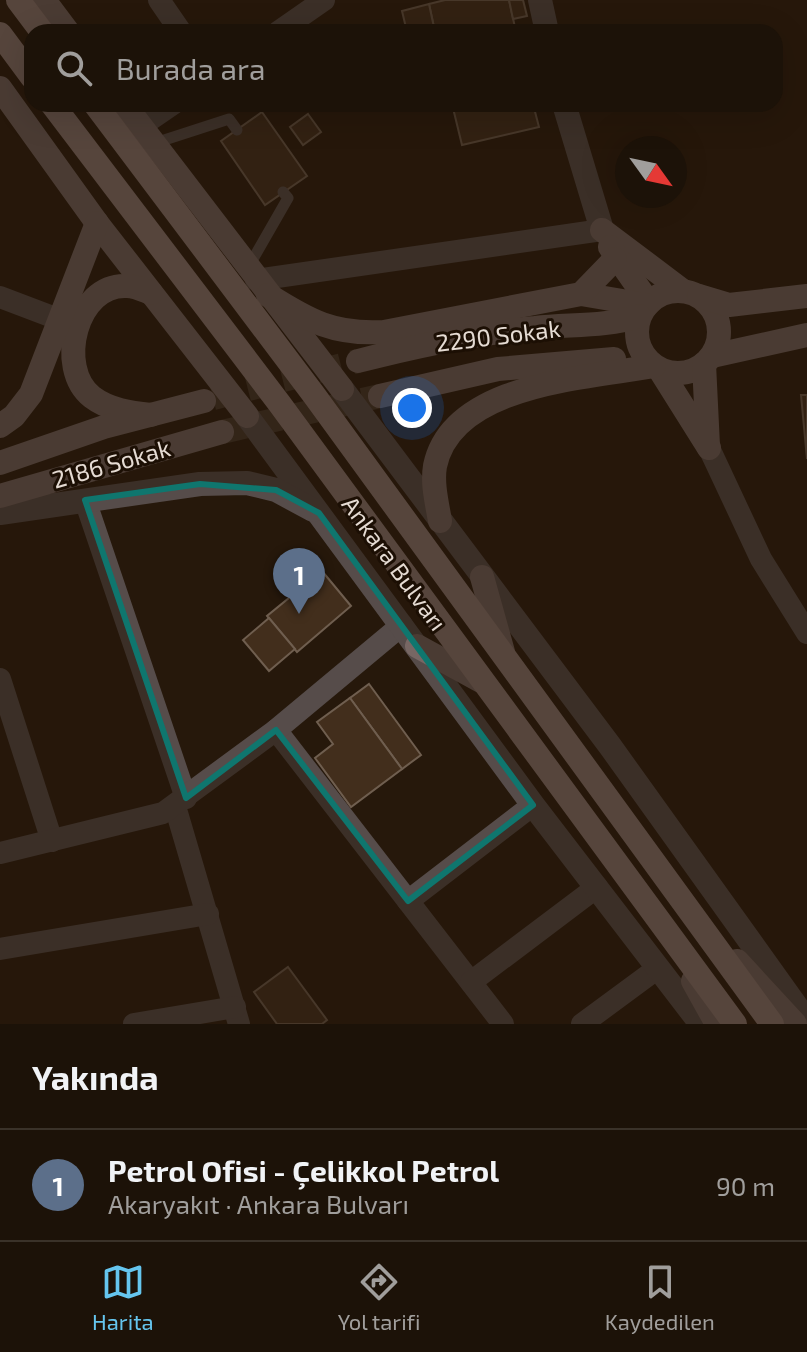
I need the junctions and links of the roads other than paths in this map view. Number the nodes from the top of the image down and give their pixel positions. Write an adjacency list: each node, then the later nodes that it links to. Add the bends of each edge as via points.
1 (18, 0): 6 (main road)
2 (159, 0): 8 (street)
3 (324, 0): 9 (street)
4 (540, 0): 10 (street)
5 (49, 2): 7 (main road)
6 (36, 24)
7 (63, 24)
8 (176, 24)
9 (290, 24)
10 (545, 24)
11 (0, 34): 12 (main road)
12 (24, 66)
13 (0, 88): 22 (main road)
14 (58, 112): 57 (main road, Ankara Bulvarı)
15 (101, 112): 55 (main road, Ankara Bulvarı)
16 (130, 112): 20 (main road)
17 (167, 112): 20 (street)
18 (566, 112): 23 (street)
19 (237, 130): 20 (lane, via 229,119)
20 (148, 135): 25 (main road)
21 (283, 192): 25 (lane, via 288,198)
22 (97, 223): 26 (main road); 32 (main road)
23 (602, 230): 24 (main road); 25 (street); 27 (main road)
24 (615, 259): 28 (main road); 31 (main road)
25 (257, 280): 28 (main road, via 305,319 353,334); 37 (main road)
26 (151, 293): 40 (main road, via 124,285 101,295 80,320 72,357 91,397 125,412); 41 (main road)
27 (690, 293): 29 (main road, via 729,305); 31 (main road, 2290 Sokak, via 670,291); 34 (main road, via 708,303 719,329)
28 (581, 294): 31 (main road)
29 (807, 296)
30 (0, 297): 32 (street)
31 (645, 308): 35 (main road, 2290 Sokak, via 609,323 533,328); 36 (main road, via 638,343)
32 (58, 319): 42 (main road, via 31,394)
33 (807, 335): 34 (main road, 2290 Sokak)
34 (708, 360): 36 (main road, 2290 Sokak, via 683,374); 44 (main road)
35 (358, 361)
36 (655, 367): 38 (main road, 2290 Sokak, via 612,359 498,369); 44 (main road); 50 (main road, via 539,385 479,408 458,424 436,464)
37 (342, 389): 50 (street)
38 (380, 396)
39 (204, 401): 40 (main road, 2186 Sokak)
40 (151, 415): 45 (main road, 2186 Sokak)
41 (247, 416): 49 (street, Ankara Bulvarı)
42 (0, 426)
43 (222, 432): 46 (main road, 2186 Sokak)
44 (709, 448): 53 (street, via 761,559)
45 (0, 463)
46 (0, 496)
47 (85, 500): 48 (street); 49 (street, via 247,483 276,490); 59 (street)
48 (0, 513)
49 (319, 513): 52 (street, Ankara Bulvarı)
50 (440, 521): 51 (street)
51 (482, 577): 55 (main road); 72 (street)
52 (402, 625): 54 (street, Ankara Bulvarı); 58 (street)
53 (804, 625)
54 (417, 646): 57 (main road); 60 (street, Ankara Bulvarı)
55 (503, 654): 64 (main road, Ankara Bulvarı)
56 (0, 679): 61 (street)
57 (481, 681): 67 (main road, Ankara Bulvarı)
58 (276, 730): 59 (street); 65 (street)
59 (180, 802): 61 (street, via 163,813); 66 (street)
60 (533, 805): 63 (street, Ankara Bulvarı); 65 (street)
61 (52, 841): 62 (street)
62 (0, 853)
63 (597, 887): 69 (street, Ankara Bulvarı); 70 (street)
64 (680, 899): 79 (main road, Ankara Bulvarı); 80 (main road)
65 (408, 901): 70 (street)
66 (208, 914): 68 (street); 71 (street)
67 (660, 923): 77 (main road); 78 (main road, Ankara Bulvarı)
68 (0, 949)
69 (658, 968): 75 (street); 76 (street, Ankara Bulvarı)
70 (471, 982): 74 (street)
71 (237, 1016): 73 (street)
72 (807, 1021)
73 (134, 1024)
74 (503, 1024)
75 (582, 1024)
76 (701, 1024)
77 (717, 1024)
78 (735, 1024)
79 (772, 1024)
80 (795, 1024)

